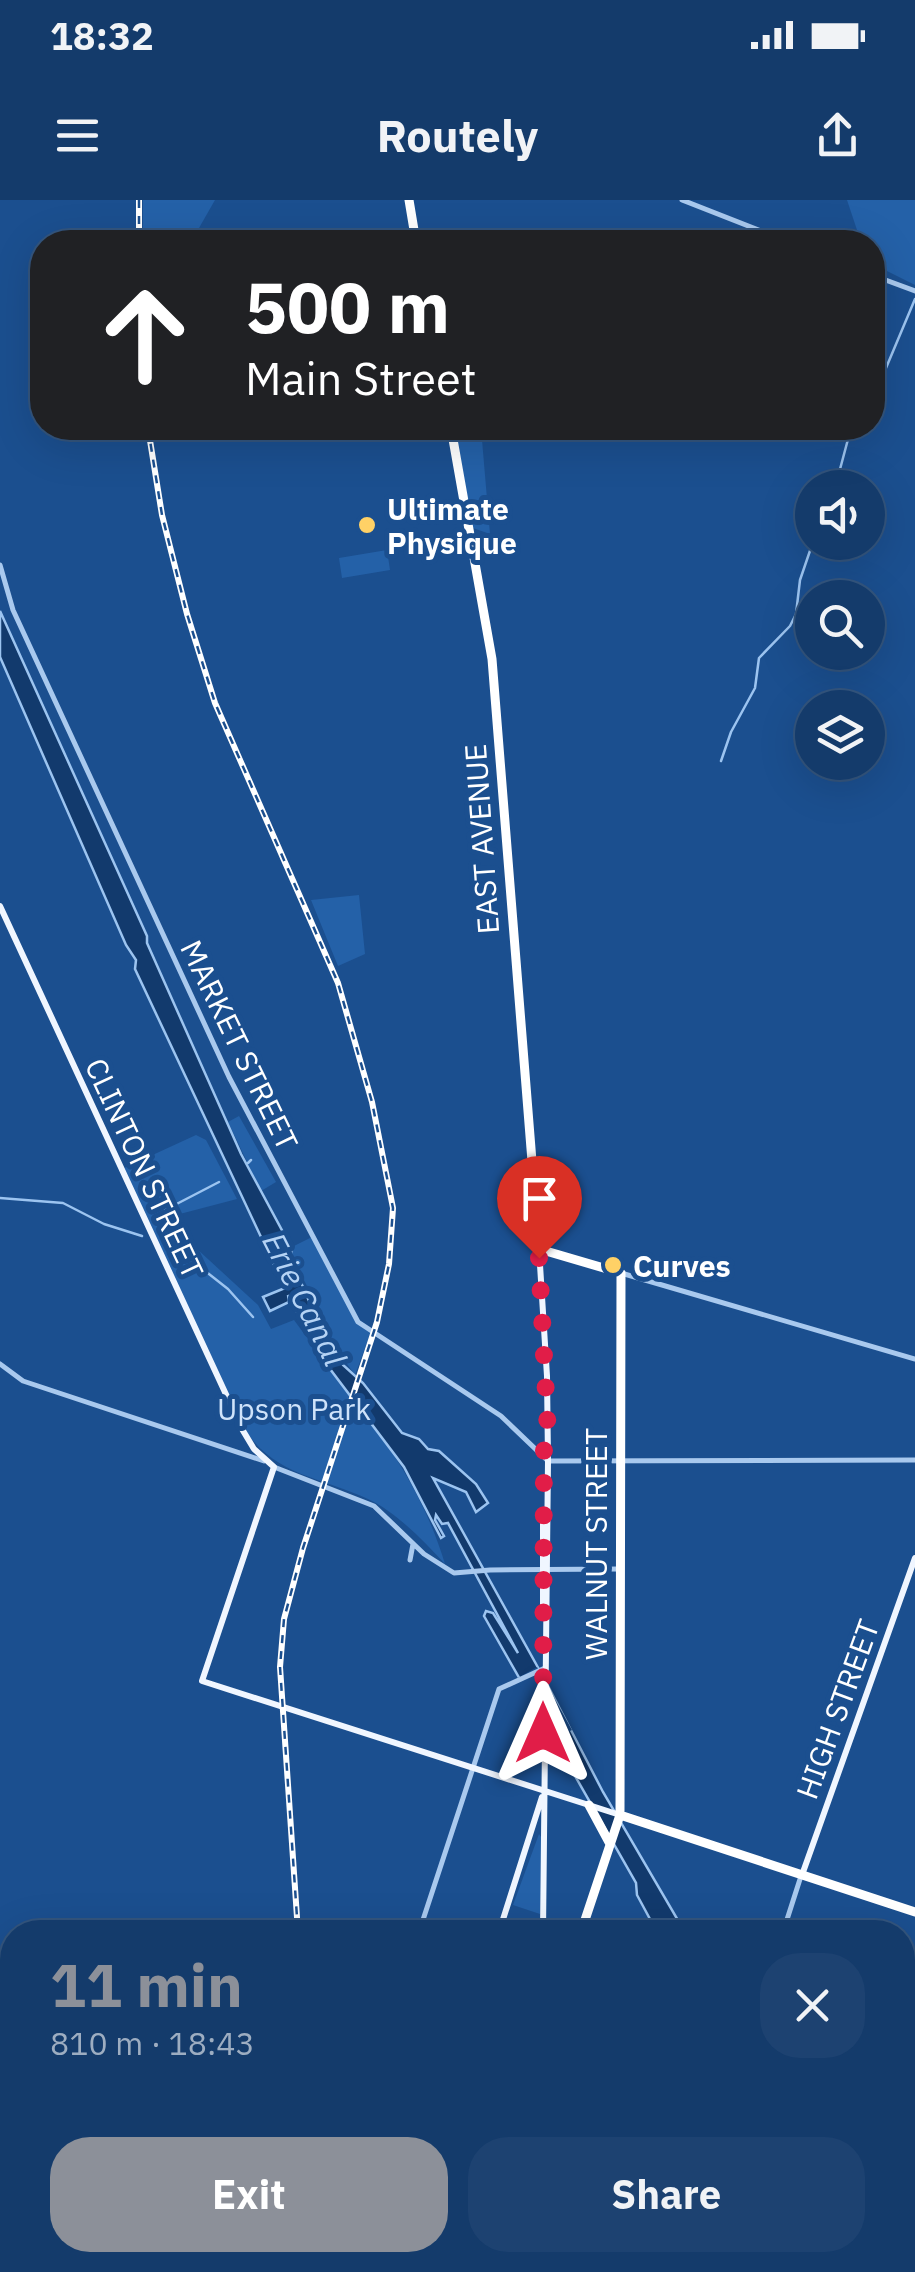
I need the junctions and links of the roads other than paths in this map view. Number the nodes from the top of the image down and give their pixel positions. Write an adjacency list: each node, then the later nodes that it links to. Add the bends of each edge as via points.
1 (409, 200): 3 (highway)
2 (682, 200): 4 (street)
3 (414, 230)
4 (758, 230)
5 (885, 280): 6 (street)
6 (915, 291)
7 (453, 440): 11 (highway, EAST AVENUE, via 492,658)
8 (0, 565): 9 (street, MARKET STREET)
9 (2, 585): 16 (street, MARKET STREET, via 229,1077 358,1322 501,1416)
10 (0, 906): 17 (main road, CLINTON STREET)
11 (539, 1249): 12 (highway); 15 (main road)
12 (621, 1273): 13 (street); 21 (highway, WALNUT STREET)
13 (915, 1358)
14 (0, 1364): 18 (street, via 23,1381)
15 (546, 1436): 16 (street); 19 (main road)
16 (528, 1442): 19 (street, MARKET STREET)
17 (252, 1446): 18 (street); 22 (main road, CLINTON STREET)
18 (237, 1450): 22 (street)
19 (546, 1459): 21 (street); 27 (main road)
20 (915, 1460): 21 (street)
21 (620, 1462): 26 (highway, WALNUT STREET)
22 (270, 1465): 23 (street, via 374,1506); 29 (main road, via 202,1681)
23 (413, 1544): 25 (street); 27 (street, via 454,1573)
24 (915, 1558): 34 (main road, HIGH STREET)
25 (410, 1560)
26 (619, 1569): 27 (street); 32 (highway, WALNUT STREET)
27 (545, 1570): 28 (main road)
28 (544, 1673): 29 (street, via 499,1689); 30 (main road)
29 (474, 1770): 30 (main road); 36 (street)
30 (544, 1791): 31 (main road); 37 (main road); 38 (main road)
31 (586, 1804): 32 (main road); 33 (highway)
32 (619, 1816): 33 (highway, WALNUT STREET); 34 (highway)
33 (609, 1846): 39 (highway, WALNUT STREET)
34 (802, 1876): 35 (highway); 40 (street)
35 (915, 1912)
36 (422, 1920)
37 (503, 1920)
38 (544, 1920)
39 (586, 1920)
40 (787, 1920)

